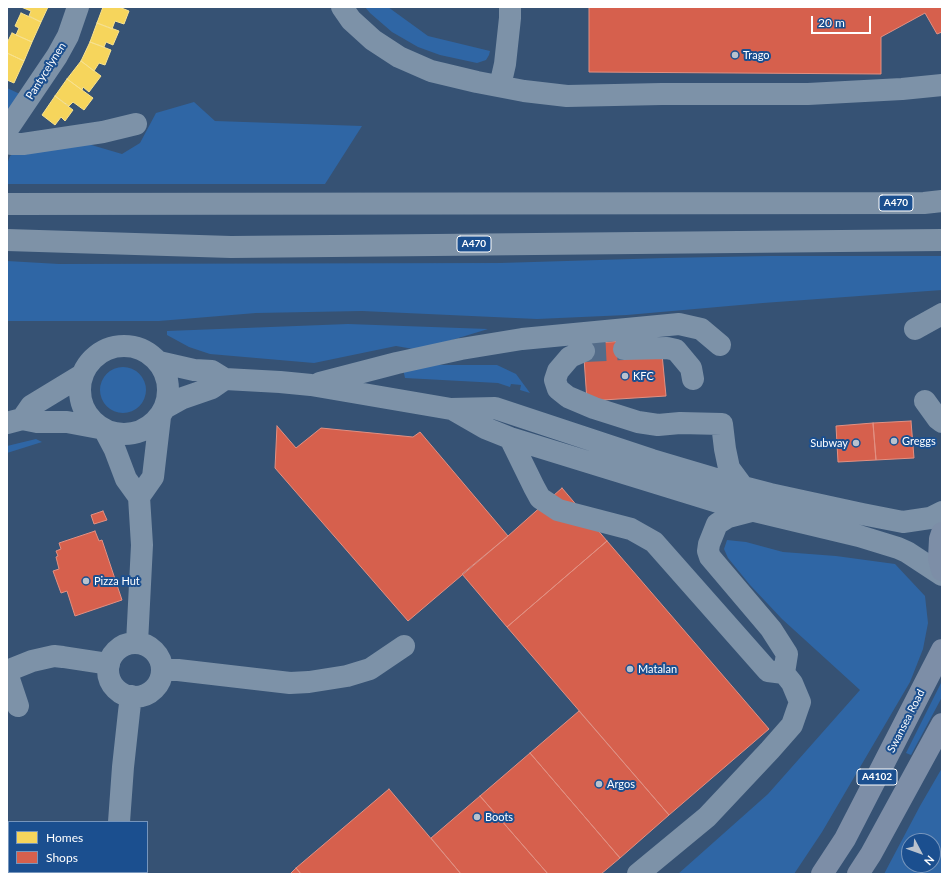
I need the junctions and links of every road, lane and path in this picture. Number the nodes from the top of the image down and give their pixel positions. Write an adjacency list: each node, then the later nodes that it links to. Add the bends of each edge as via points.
1 (78, 7): 7 (street, Pantycelynen, via 68,36 57,56)
2 (342, 7): 5 (street, via 351,20 373,40 399,57 431,71)
3 (510, 7): 5 (street, via 505,64)
4 (942, 85): 5 (street, via 808,94 567,96)
5 (500, 86)
6 (136, 124): 8 (street, via 103,132 22,144 11,144)
7 (7, 130)
8 (7, 141)
9 (942, 201): 10 (highway, A470)
10 (7, 204)
11 (7, 240): 12 (highway, A470, via 231,247)
12 (942, 240)
13 (942, 314): 14 (street)
14 (928, 331)
15 (720, 345): 22 (street, via 700,329 679,324 461,349)
16 (624, 349): 21 (street, via 676,350 691,368)
17 (584, 351): 30 (street, via 570,357 558,371 555,380 558,389 568,397 594,408 638,422 658,425 722,424 729,468)
18 (159, 362): 19 (street, via 145,350 126,345 108,348 92,359); 20 (street, via 194,370 212,371); 25 (street, via 167,377 169,393)
19 (82, 374): 26 (street, via 31,406); 28 (street, via 79,390 81,404 88,418)
20 (225, 379): 22 (street); 25 (street, via 212,388 183,398)
21 (693, 379)
22 (311, 385): 24 (street)
23 (925, 401): 27 (street)
24 (451, 409): 29 (street, via 485,428); 30 (street, via 495,408)
25 (162, 413): 28 (street, via 141,432 129,435); 31 (street, via 153,477)
26 (15, 421): 28 (street, via 67,422)
27 (942, 422)
28 (102, 429): 31 (street, via 115,450 126,479)
29 (510, 438): 32 (street); 43 (street, via 540,498 558,510 631,529 654,542 768,671)
30 (743, 487): 33 (street, via 903,522 930,518)
31 (139, 497): 37 (street, via 142,545)
32 (751, 511): 36 (street, via 859,536 898,548); 43 (street, via 728,517 717,524 708,551 710,557 771,629 787,654)
33 (942, 512)
34 (942, 532): 35 (main road, via 939,558)
35 (942, 570)
36 (942, 575)
37 (137, 643): 40 (street, via 122,646 114,652); 41 (street, via 148,646 156,653)
38 (404, 646): 41 (street, via 370,669 347,676 309,682 290,683)
39 (942, 650): 49 (main road, Swansea Road / A4102, via 845,839)
40 (109, 664): 42 (street, via 54,656 32,661); 44 (street, via 109,679 114,687 121,693)
41 (162, 670): 44 (street, via 155,687 148,693)
42 (7, 672): 45 (street)
43 (784, 673): 48 (street, via 792,683 800,702 792,725 707,817)
44 (132, 696): 47 (street, via 123,767)
45 (18, 706)
46 (942, 724): 50 (main road, A4102)
47 (120, 821)
48 (638, 874)
49 (822, 874)
50 (858, 874)

